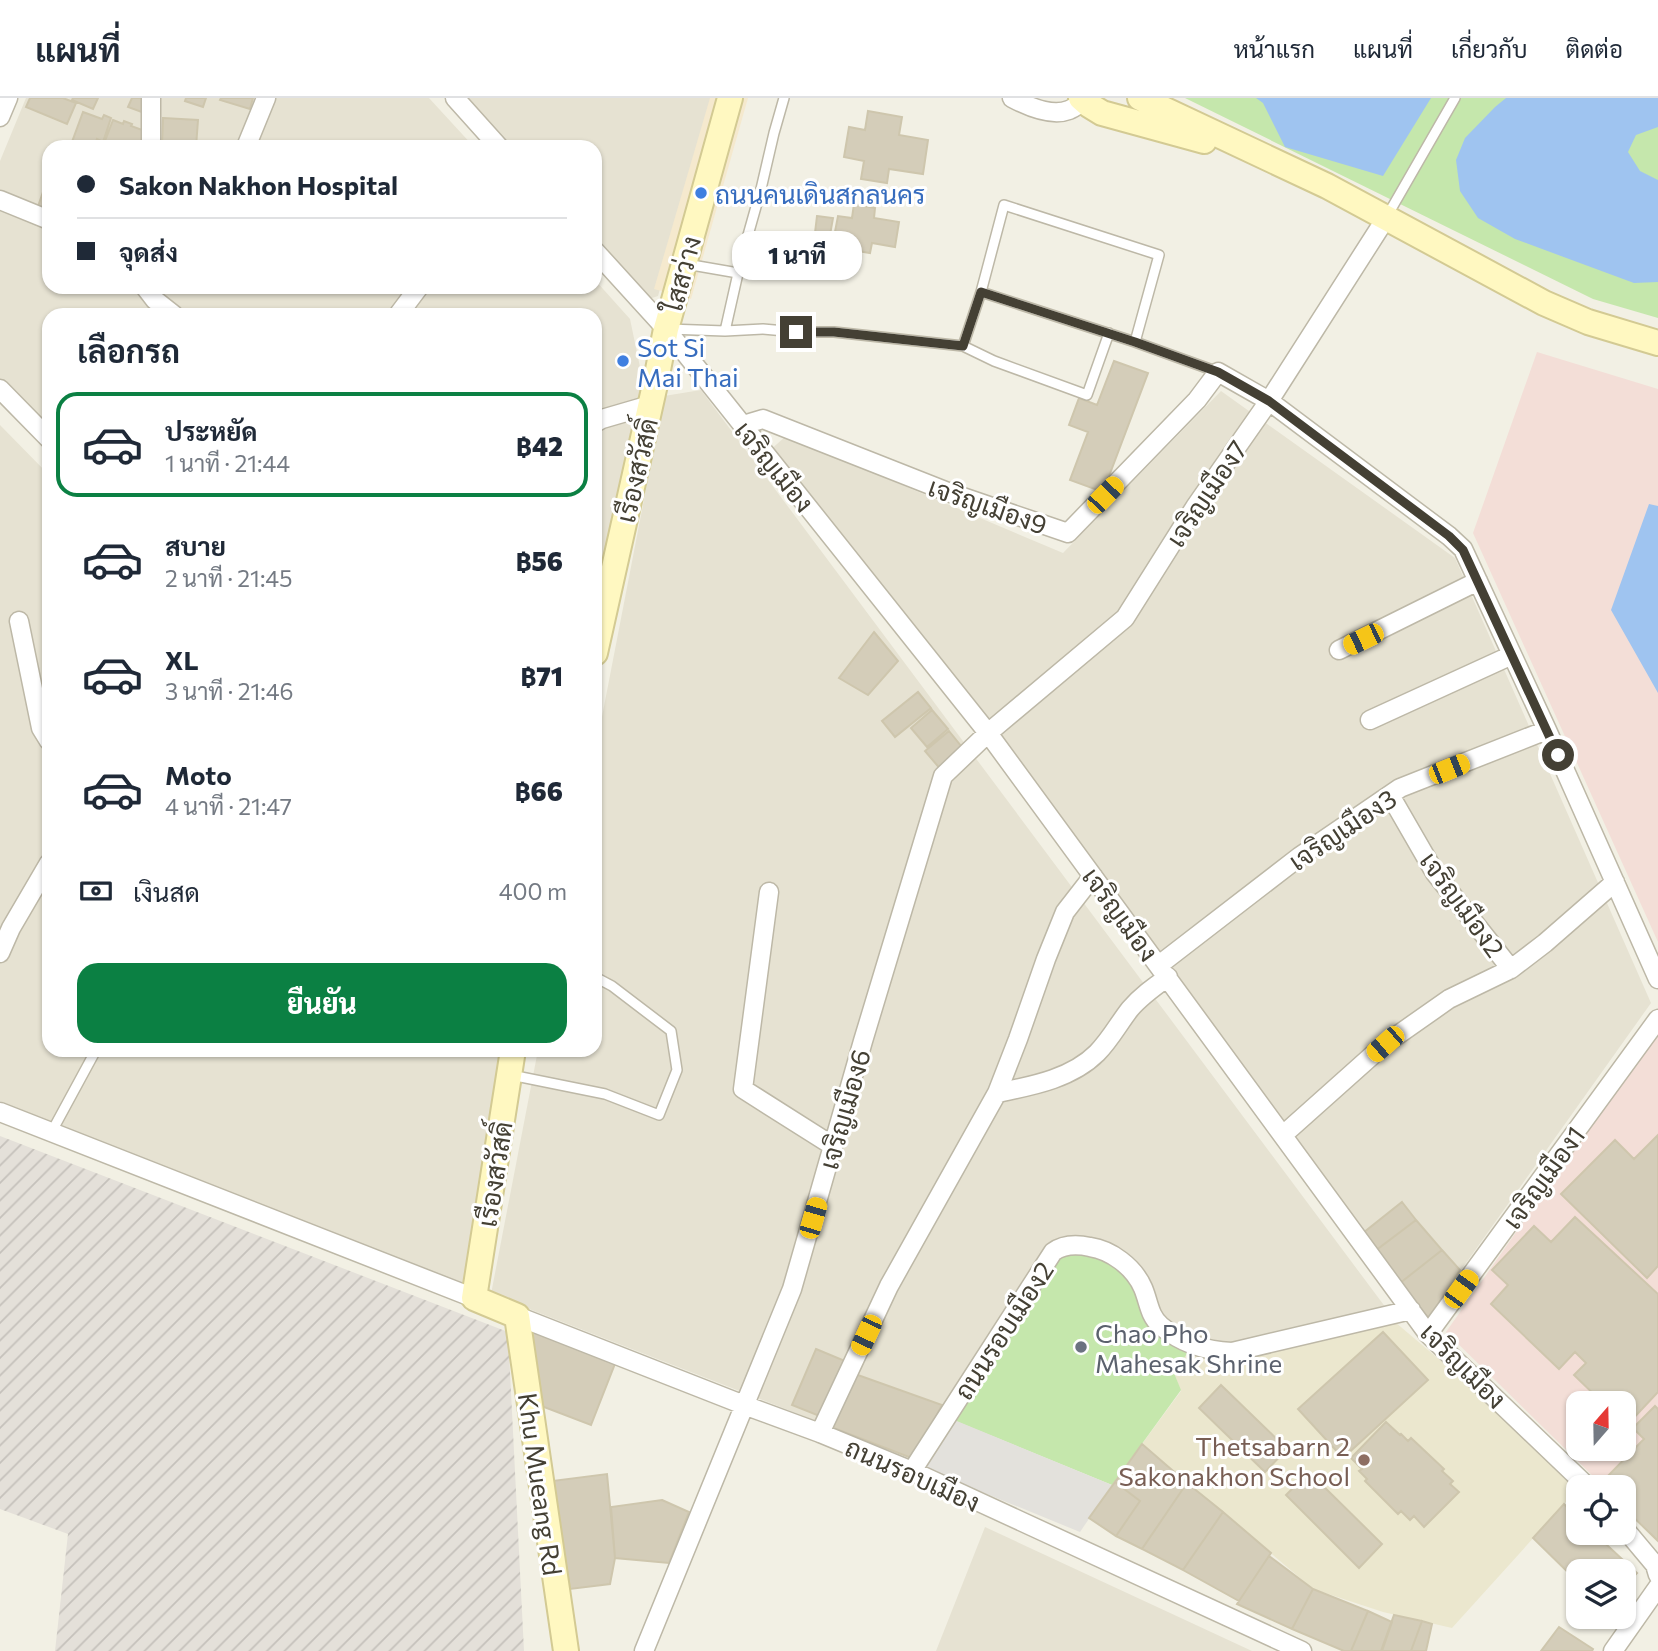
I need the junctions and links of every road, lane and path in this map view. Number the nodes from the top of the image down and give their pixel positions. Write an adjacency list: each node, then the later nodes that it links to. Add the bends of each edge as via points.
1 (8, 98): 11 (street)
2 (151, 98): 12 (street)
3 (266, 98): 13 (street)
4 (455, 98): 14 (street)
5 (730, 98): 20 (street, ใสสว่าง)
6 (784, 98): 21 (lane)
7 (1012, 98): 10 (street, via 1030,107 1058,111)
8 (1140, 98): 15 (street)
9 (1455, 98): 18 (lane)
10 (1083, 99): 15 (street, via 1102,113)
11 (0, 117)
12 (151, 140)
13 (249, 140)
14 (489, 140)
15 (1276, 161): 18 (street)
16 (0, 200): 17 (street)
17 (42, 217)
18 (1386, 218): 29 (street, via 1544,303); 33 (street, เจริญเมือง7)
19 (602, 259): 25 (street, เจริญเมือง)
20 (684, 263): 21 (lane); 25 (street, ใสสว่าง)
21 (738, 273): 26 (lane)
22 (981, 292): 27 (lane); 28 (lane, via 1004,205 1017,209 1158,255); 30 (lane)
23 (150, 294): 24 (street)
24 (165, 308)
25 (666, 328): 26 (lane); 34 (street, เรืองสวัสดิ์); 36 (street, เจริญเมือง)
26 (725, 331): 30 (lane, via 834,332)
27 (1109, 333): 28 (lane); 30 (lane, via 1087,395)
28 (1135, 342): 31 (lane)
29 (1658, 343)
30 (963, 346)
31 (1218, 372): 33 (street); 36 (street, เจริญเมือง9, via 1197,400 1068,533 762,419)
32 (0, 389): 37 (street)
33 (1269, 401): 38 (street, via 1449,536 1463,550); 46 (street, เจริญเมือง7, via 1125,618)
34 (650, 405): 35 (street); 40 (street, เรืองสวัสดิ์)
35 (602, 419)
36 (743, 425): 46 (street, เจริญเมือง)
37 (42, 432)
38 (1478, 581): 41 (street); 42 (street)
39 (19, 621): 44 (street)
40 (602, 621)
41 (1339, 650)
42 (1512, 655): 43 (street); 45 (street)
43 (1370, 720)
44 (42, 730)
45 (1547, 730): 47 (street, เจริญเมือง3); 50 (street)
46 (988, 733): 49 (street, เจริญเมือง); 65 (street, เจริญเมือง6, via 943,776)
47 (1390, 796): 53 (street, เจริญเมือง2, via 1435,873); 54 (street, เจริญเมือง3, via 1299,857)
48 (42, 875): 52 (street)
49 (1093, 876): 54 (street, เจริญเมือง); 61 (street, via 1065,912)
50 (1615, 882): 53 (street, เจริญเมือง2); 55 (street)
51 (769, 892): 65 (street, via 743,1089)
52 (0, 953)
53 (1511, 969): 64 (street, via 1448,999 1385,1044)
54 (1163, 971): 61 (street, เจริญเมือง3, via 1086,1062 1046,1082); 64 (street, เจริญเมือง)
55 (1658, 979)
56 (602, 981): 60 (lane, via 671,1031 677,1070 659,1115 605,1094)
57 (1658, 1019): 69 (street, เจริญเมือง1)
58 (92, 1057): 63 (lane)
59 (512, 1057): 60 (street, เรืองสวัสดิ์)
60 (509, 1075): 66 (street, เรืองสวัสดิ์)
61 (997, 1093): 71 (street, via 890,1286)
62 (0, 1112): 63 (street)
63 (51, 1133): 66 (street)
64 (1283, 1135): 67 (street, เจริญเมือง)
65 (833, 1146): 70 (street, เจริญเมือง6, via 792,1289)
66 (474, 1298): 68 (street)
67 (1410, 1310): 69 (street, เจริญเมือง); 72 (street, ถนนรอบเมือง2, via 1232,1352 1219,1351 1189,1342 1161,1326 1152,1315 1143,1287 1114,1256 1092,1247 1061,1246)
68 (517, 1316): 70 (street, ถนนรอบเมือง); 77 (street, Khu Mueang Rd)
69 (1428, 1334): 73 (street, เจริญเมือง)
70 (744, 1405): 71 (street, ถนนรอบเมือง); 78 (street, เจริญเมือง6)
71 (820, 1433): 72 (street, ถนนรอบเมือง)
72 (912, 1471): 79 (street, ถนนรอบเมือง)
73 (1575, 1475)
74 (1636, 1542): 75 (street, via 1656,1564)
75 (1658, 1575)
76 (1658, 1587): 80 (street)
77 (566, 1651)
78 (644, 1651)
79 (1302, 1651)
80 (1614, 1651)

